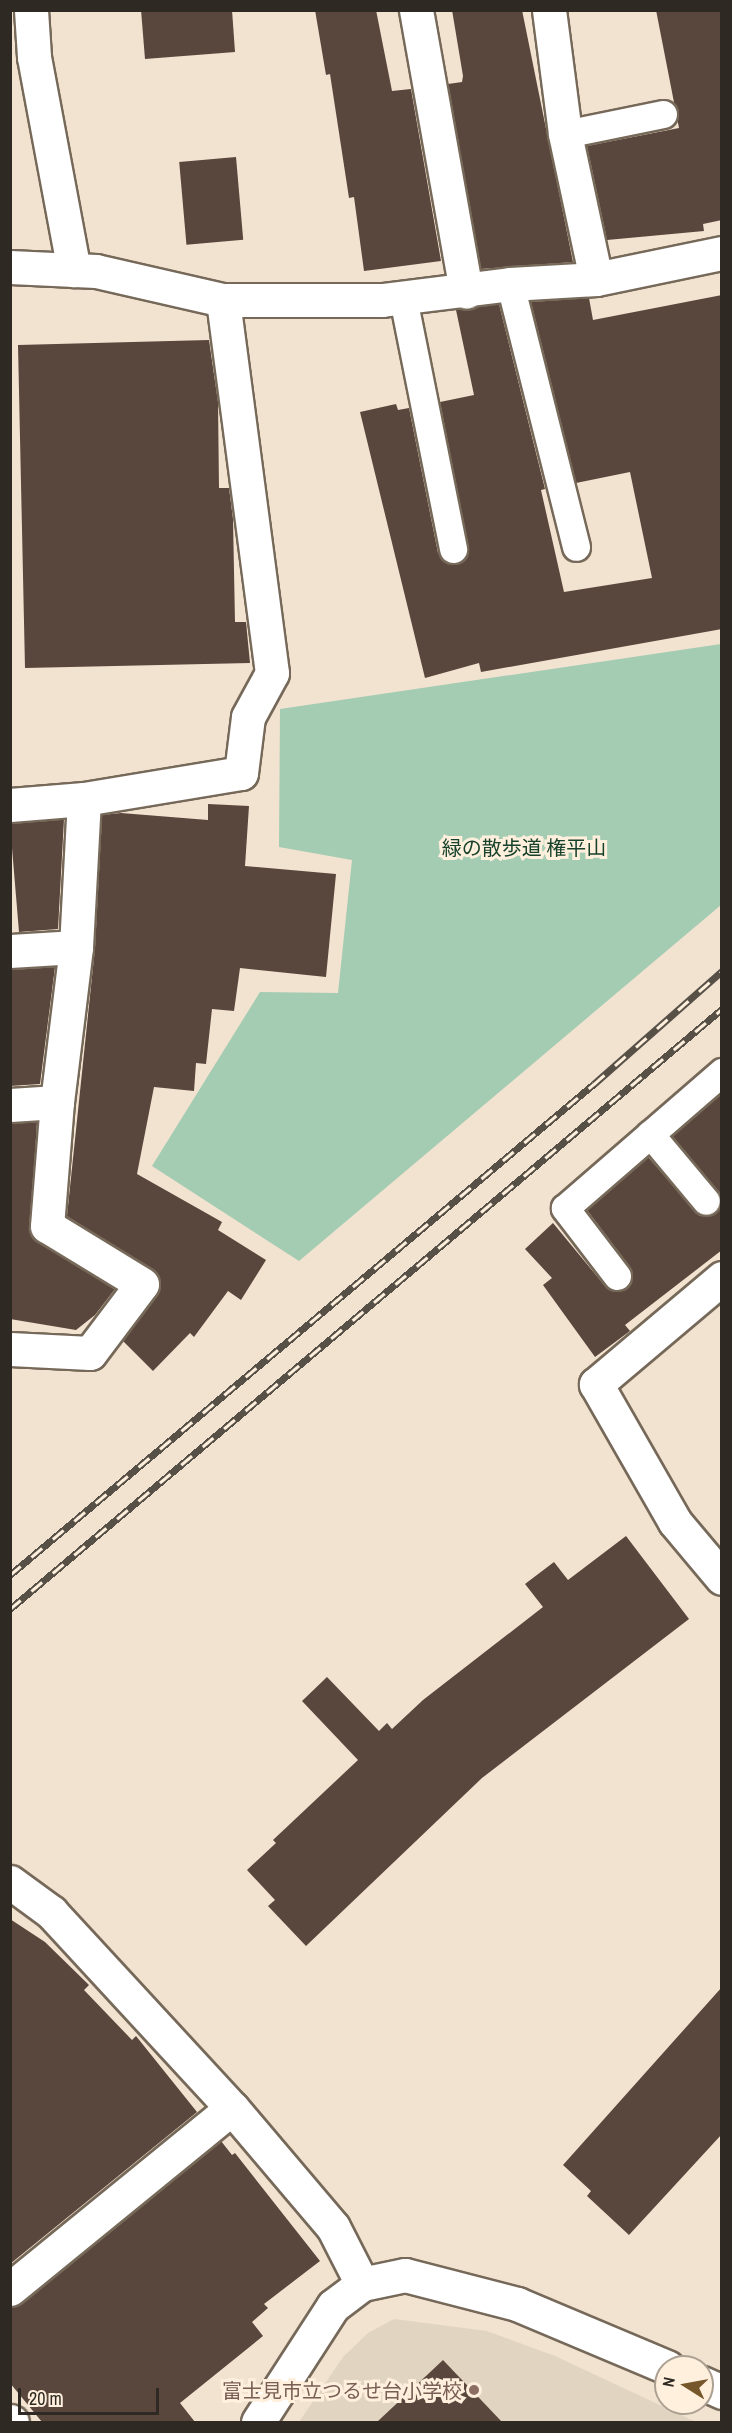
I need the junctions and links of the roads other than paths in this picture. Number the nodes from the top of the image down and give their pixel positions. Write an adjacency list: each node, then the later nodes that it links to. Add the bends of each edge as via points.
1 (31, 10): 8 (street, via 34,57)
2 (416, 10): 11 (street)
3 (549, 10): 5 (street)
4 (663, 114): 5 (lane)
5 (565, 134): 9 (street)
6 (722, 253): 9 (street)
7 (10, 267): 8 (street)
8 (74, 270): 13 (street, via 96,271)
9 (596, 279): 10 (street)
10 (510, 284): 11 (street); 14 (lane)
11 (466, 292): 12 (street)
12 (403, 298): 13 (street); 15 (lane)
13 (223, 300): 16 (street, via 272,673 248,717 241,773)
14 (576, 547)
15 (453, 549)
16 (84, 800): 17 (street); 18 (street)
17 (10, 805)
18 (76, 948): 19 (street); 21 (street)
19 (10, 951)
20 (722, 1072): 23 (lane)
21 (57, 1102): 22 (street); 27 (street, via 47,1226 142,1284 90,1353)
22 (10, 1105)
23 (650, 1134): 24 (lane); 25 (lane, via 565,1208)
24 (706, 1201)
25 (616, 1276)
26 (722, 1278): 28 (street, via 596,1384 675,1522)
27 (10, 1350)
28 (722, 1578)
29 (10, 1882): 30 (street, via 51,1912)
30 (232, 2108): 31 (street, via 333,2227); 32 (street)
31 (362, 2284): 33 (street, via 405,2275 449,2284 517,2304); 34 (street, via 333,2306)
32 (10, 2289)
33 (654, 2362)
34 (258, 2422)

